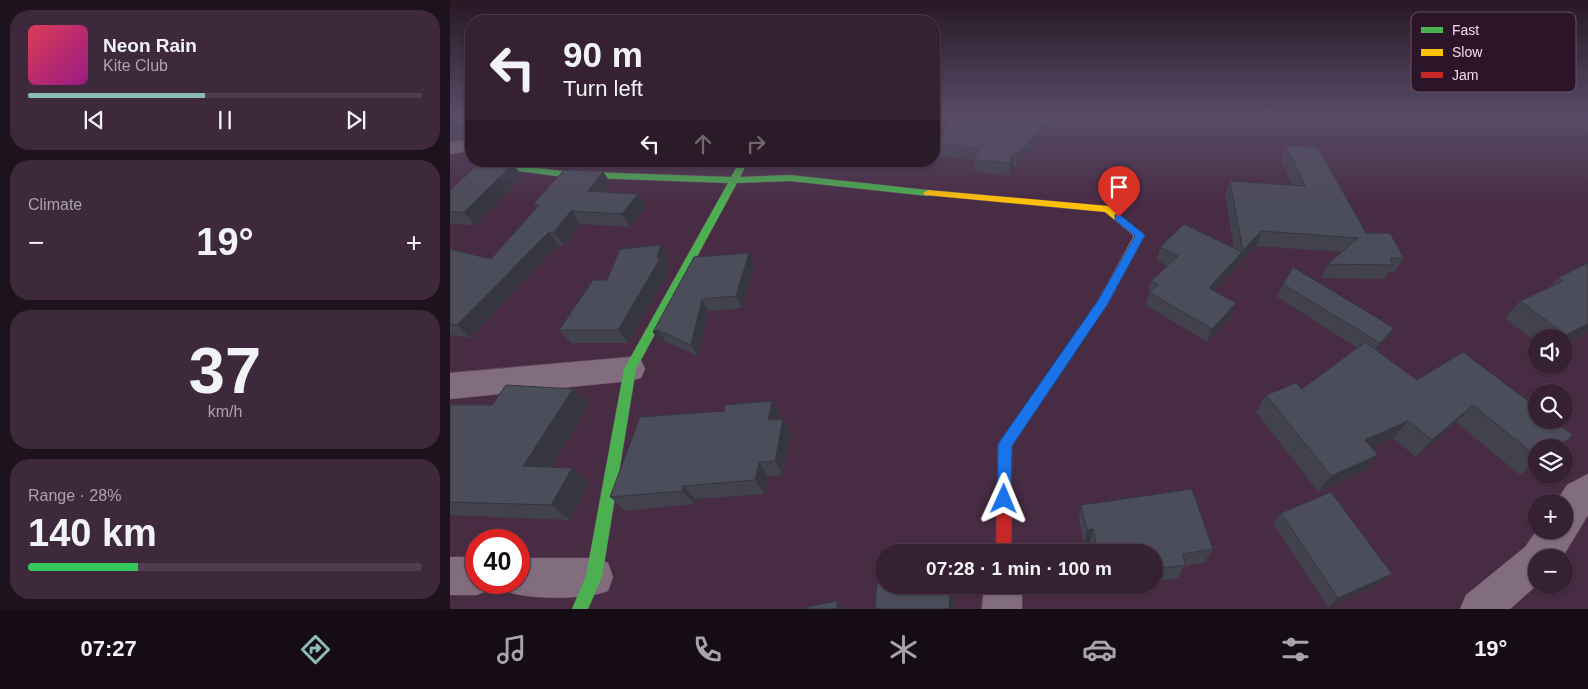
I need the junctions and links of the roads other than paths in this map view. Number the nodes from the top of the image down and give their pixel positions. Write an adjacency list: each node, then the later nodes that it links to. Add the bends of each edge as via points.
1 (465, 146): 2 (street)
2 (450, 148)
3 (510, 167): 5 (street, via 563,174)
4 (741, 167): 5 (street)
5 (735, 180): 6 (street); 10 (street, via 790,178 990,200 1108,208 1140,235 1103,302 1005,445)
6 (630, 369): 7 (street); 15 (street)
7 (450, 386)
8 (1588, 491): 9 (street)
9 (1573, 508)
10 (1003, 544)
11 (1528, 568): 18 (street)
12 (450, 576): 13 (street)
13 (465, 576)
14 (530, 579): 15 (street)
15 (587, 593)
16 (1002, 594): 17 (street)
17 (1002, 609)
18 (1480, 609)

